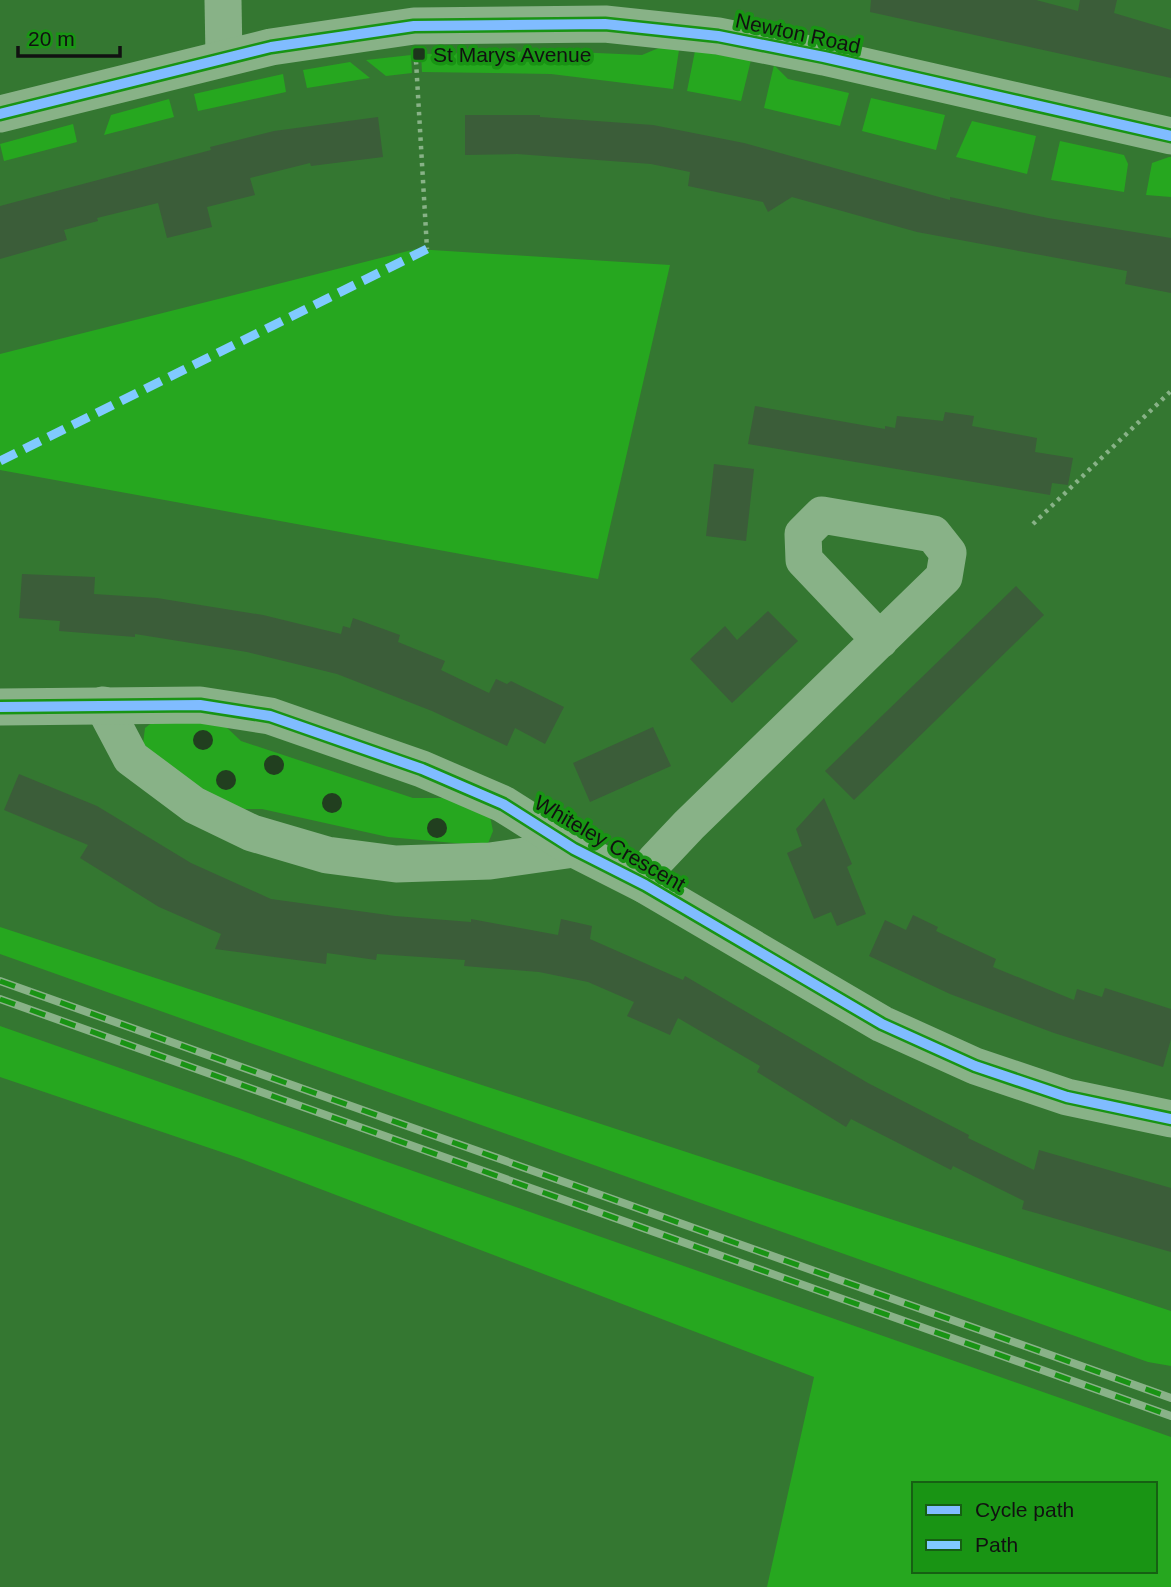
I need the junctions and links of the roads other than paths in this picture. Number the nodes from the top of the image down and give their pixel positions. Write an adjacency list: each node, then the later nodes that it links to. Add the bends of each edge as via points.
1 (222, 0): 3 (street)
2 (605, 12): 3 (street, Newton Road, via 414,26); 5 (street, Newton Road)
3 (224, 57): 4 (street, Newton Road)
4 (0, 114)
5 (1171, 136)
6 (880, 640): 10 (street, Whiteley Crescent, via 689,825 655,862)
7 (103, 705): 8 (street, Whiteley Crescent); 9 (street, Whiteley Crescent, via 200,705 270,716 422,769 503,804); 9 (street, Whiteley Crescent, via 131,758 194,805 252,833 327,855 396,864 490,861)
8 (0, 707)
9 (574, 849): 10 (street, Whiteley Crescent)
10 (645, 884): 11 (street, Whiteley Crescent, via 882,1024 975,1066 1068,1097)
11 (1171, 1119)

